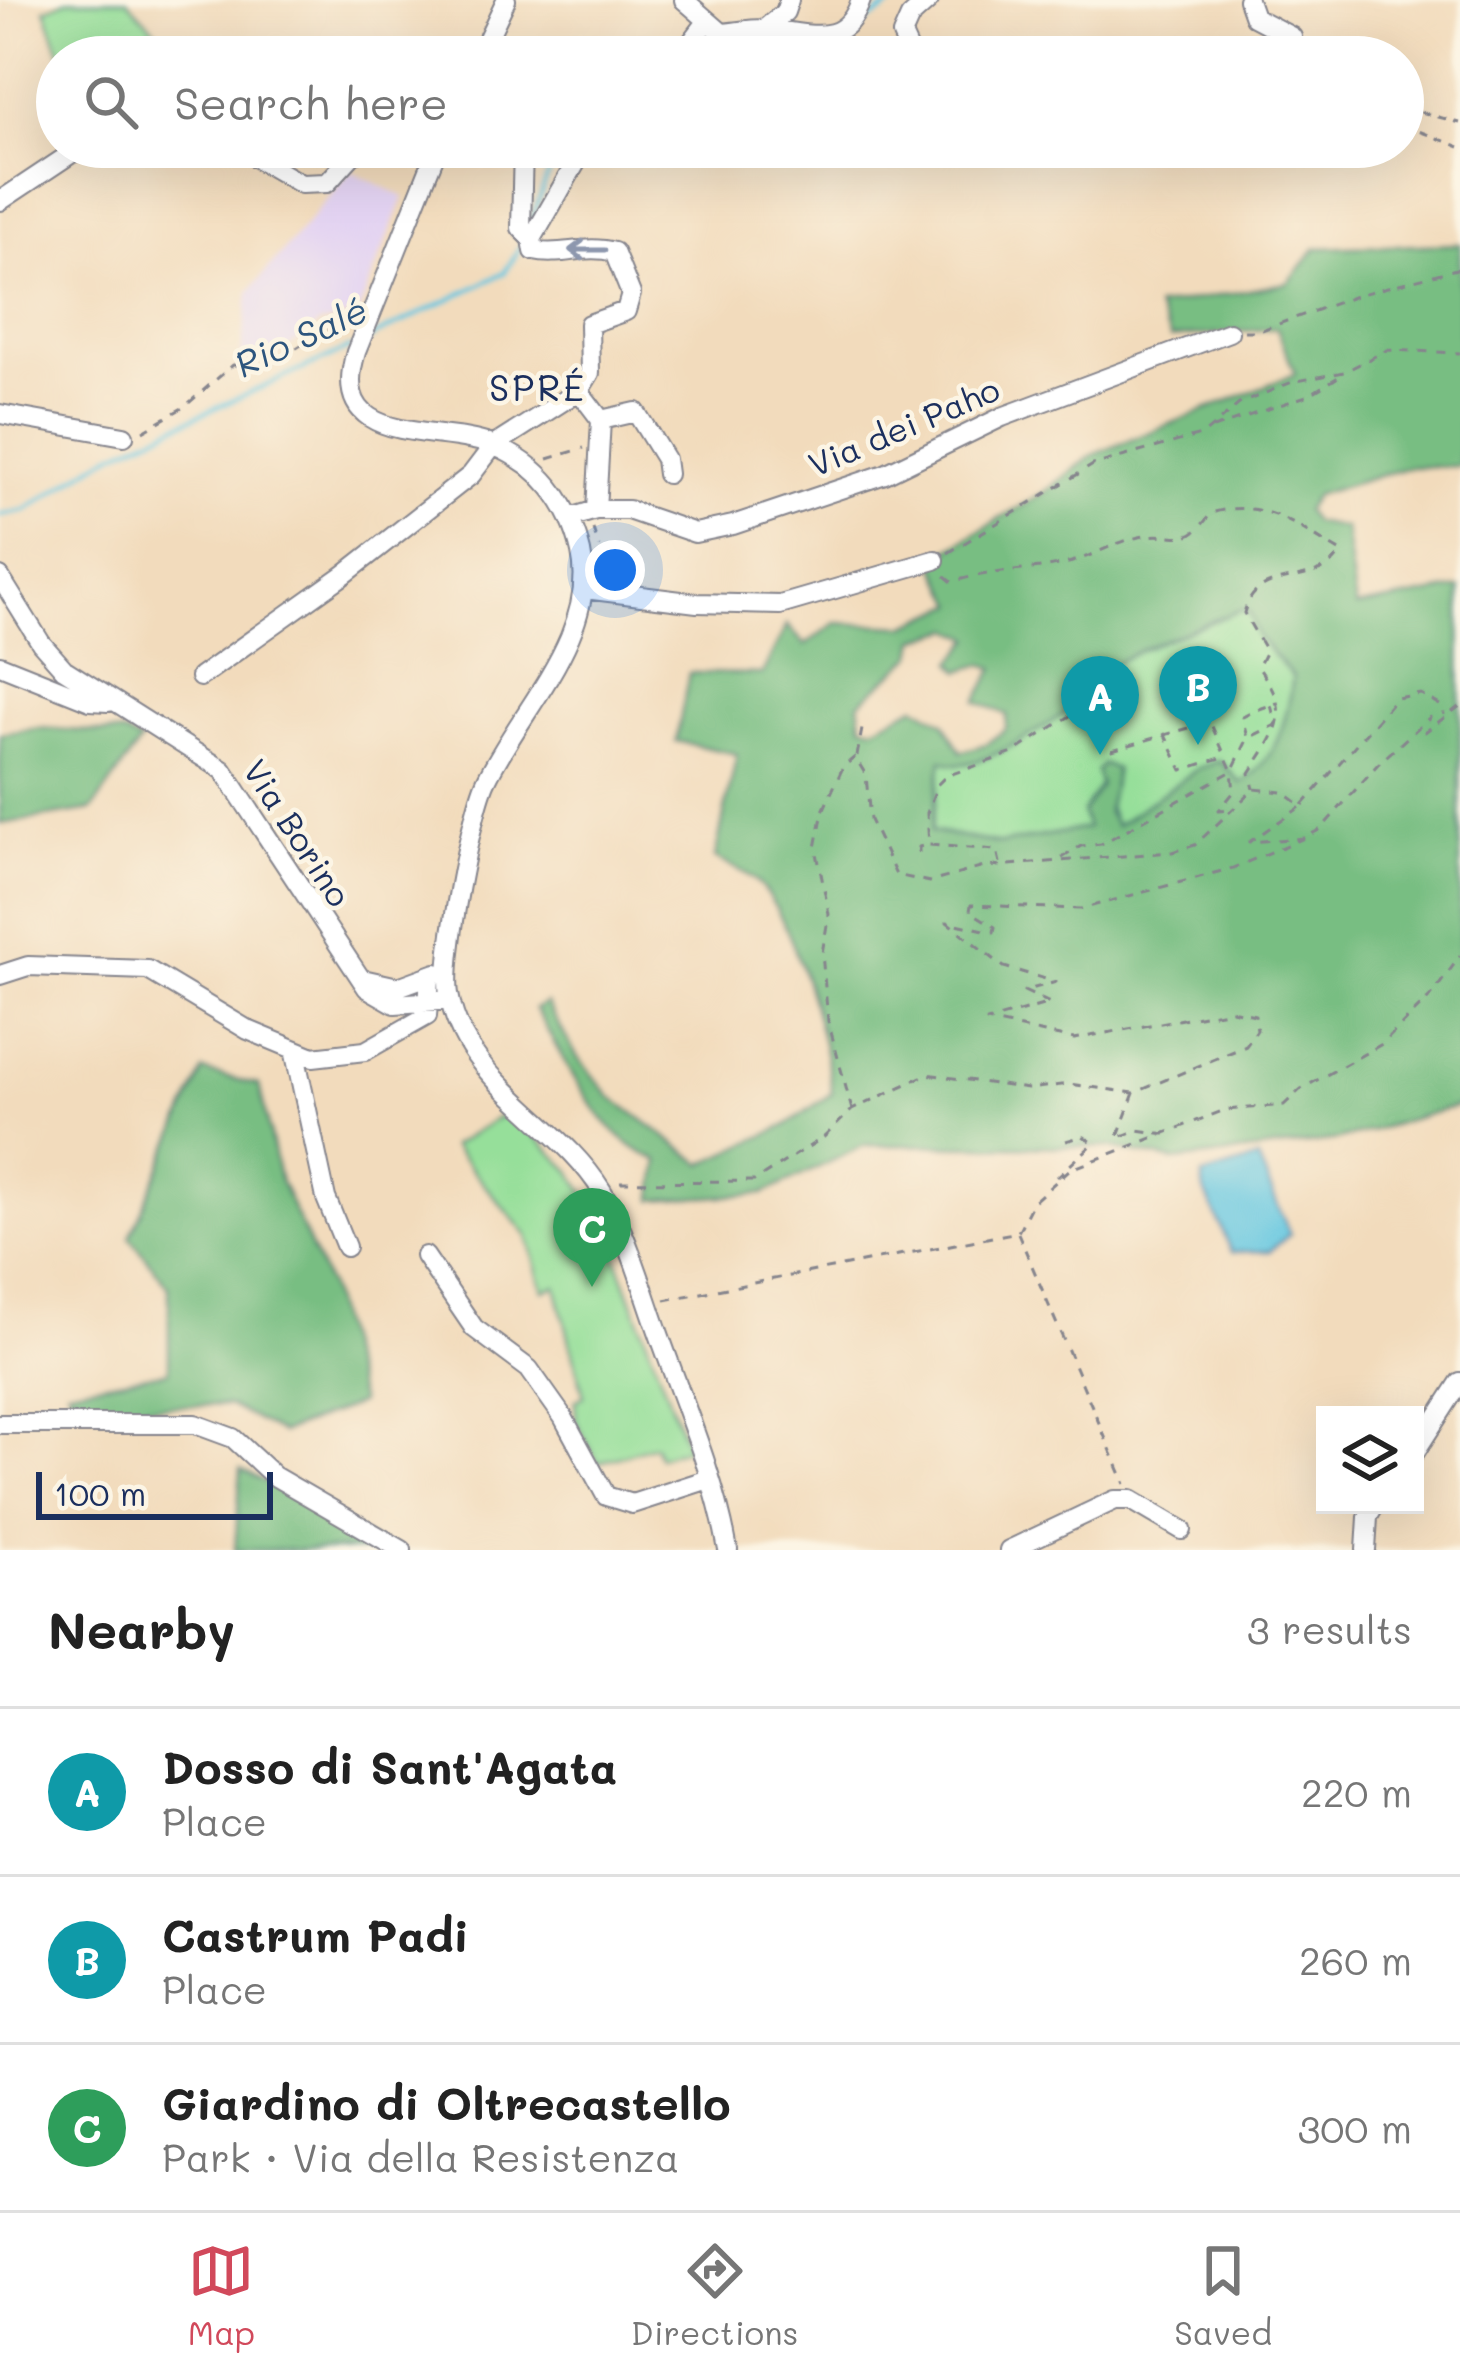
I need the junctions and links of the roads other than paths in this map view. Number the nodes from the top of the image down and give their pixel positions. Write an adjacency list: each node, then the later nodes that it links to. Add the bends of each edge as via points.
1 (506, 0): 9 (street)
2 (684, 0): 7 (street)
3 (789, 0): 8 (street)
4 (861, 0): 12 (street, via 853,22)
5 (929, 0): 13 (street)
6 (1251, 9): 14 (street)
7 (706, 23): 8 (street, via 722,33); 10 (street)
8 (764, 29): 11 (street)
9 (490, 36)
10 (696, 36)
11 (799, 36)
12 (820, 36)
13 (902, 36)
14 (1291, 36)
15 (46, 168): 21 (street)
16 (273, 168): 17 (street, via 301,184 327,183)
17 (341, 168)
18 (430, 168): 28 (street, via 356,352 352,390 364,415 401,430)
19 (524, 168): 22 (street)
20 (567, 168): 22 (street)
21 (0, 201)
22 (527, 234): 24 (street, one-way to 22, via 590,373 589,324 626,311 632,295 614,252 589,245 548,254 534,251)
23 (1229, 332): 30 (street, Via dei Paho, via 1002,417 885,474 733,525 694,532 628,510)
24 (579, 391): 26 (street); 28 (street)
25 (0, 414): 27 (street)
26 (600, 428): 29 (street, via 637,412); 30 (street)
27 (124, 436)
28 (493, 446): 31 (street, via 547,482); 36 (street, via 471,475 346,574)
29 (667, 474)
30 (596, 510): 31 (street)
31 (570, 518): 34 (street)
32 (935, 560): 34 (street, via 780,605)
33 (0, 578): 37 (street, Via Borino, via 52,657)
34 (591, 590): 38 (street, via 482,791)
35 (0, 665): 37 (street, Via Borino, via 90,701)
36 (200, 677)
37 (116, 702): 39 (street, Via Borino, via 223,770)
38 (448, 961): 41 (street); 42 (street)
39 (353, 973): 41 (street, via 398,988); 42 (street, Via Borino, via 382,1000)
40 (0, 974): 43 (street, via 28,966 148,970)
41 (430, 978): 42 (street)
42 (441, 1003): 43 (street, via 364,1051); 49 (street, via 484,1067 573,1155 608,1203)
43 (295, 1054): 44 (street, via 326,1198)
44 (346, 1247)
45 (425, 1256): 49 (street, via 474,1328 529,1369 606,1496 632,1504)
46 (1460, 1382): 48 (street)
47 (0, 1424): 53 (street, via 196,1424 233,1438 274,1476)
48 (1424, 1438)
49 (709, 1479): 52 (street)
50 (1369, 1514): 55 (street)
51 (1182, 1530): 54 (street, via 1131,1500 1115,1500)
52 (731, 1548)
53 (402, 1550)
54 (1009, 1550)
55 (1366, 1550)

